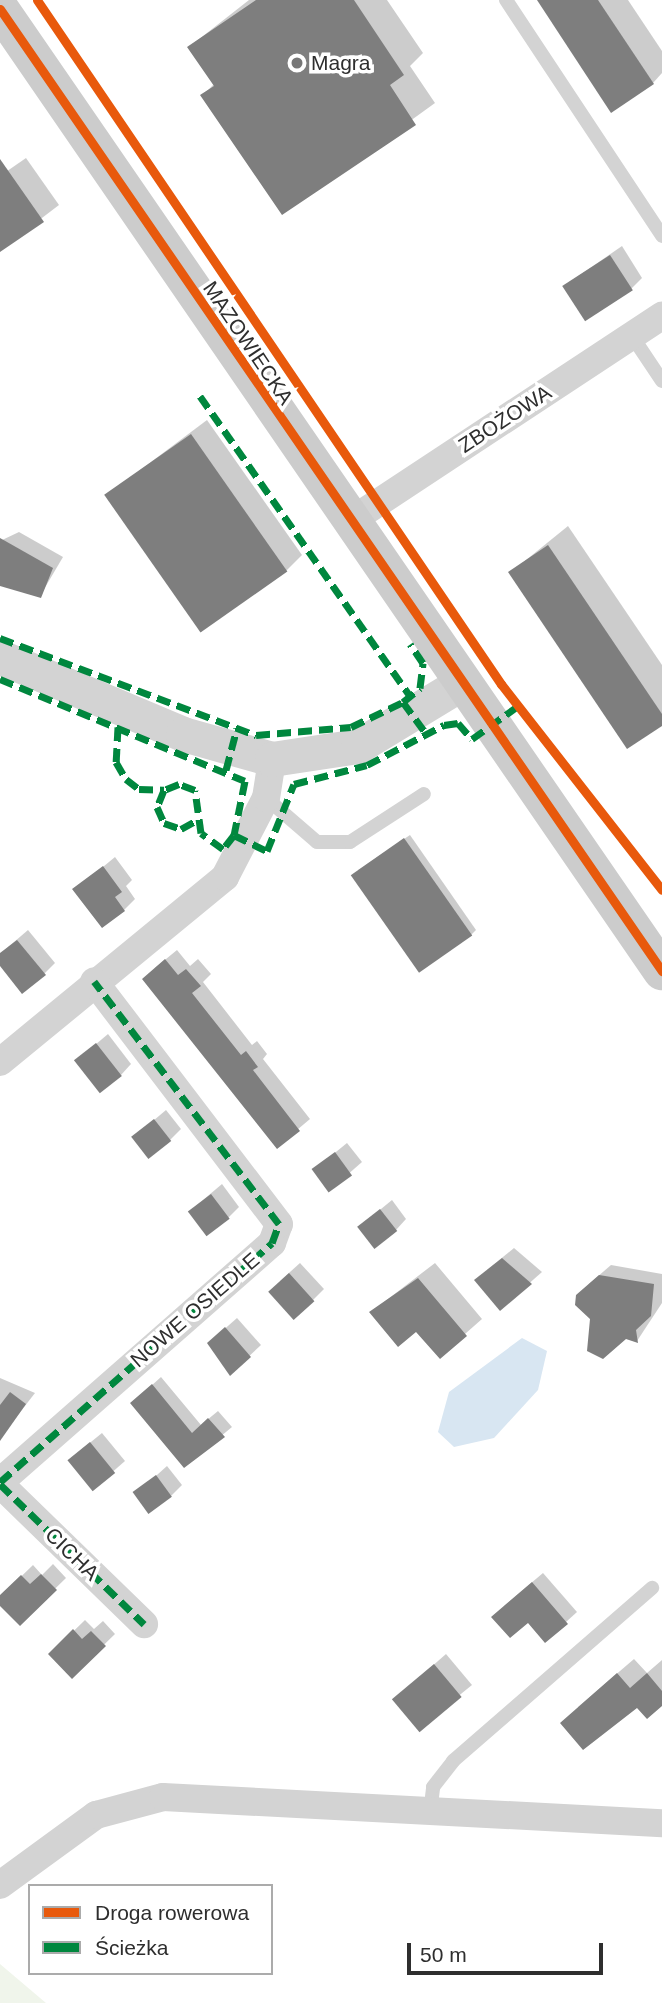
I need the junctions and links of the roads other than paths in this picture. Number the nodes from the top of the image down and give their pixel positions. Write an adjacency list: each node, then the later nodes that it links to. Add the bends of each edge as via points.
1 (506, 0): 3 (lane)
2 (0, 9): 7 (main road, MAZOWIECKA)
3 (662, 236)
4 (662, 316): 5 (street, ZBOŻOWA)
5 (632, 336): 6 (lane); 7 (street, ZBOŻOWA)
6 (662, 381)
7 (349, 522): 9 (main road, MAZOWIECKA)
8 (0, 657): 10 (street, via 183,734)
9 (460, 684): 10 (street, via 358,746); 13 (main road, MAZOWIECKA)
10 (272, 759): 12 (street)
11 (424, 794): 12 (lane, via 350,842 317,842)
12 (266, 798): 14 (street, via 244,850 225,877)
13 (662, 971)
14 (94, 981): 15 (street); 16 (street, NOWE OSIEDLE, via 279,1224 272,1243)
15 (0, 1062)
16 (0, 1483): 18 (street, CICHA)
17 (652, 1588): 19 (lane, via 453,1761 433,1787)
18 (144, 1624)
19 (430, 1813): 20 (street); 21 (street, via 149,1798 96,1815)
20 (662, 1823)
21 (0, 1885)

